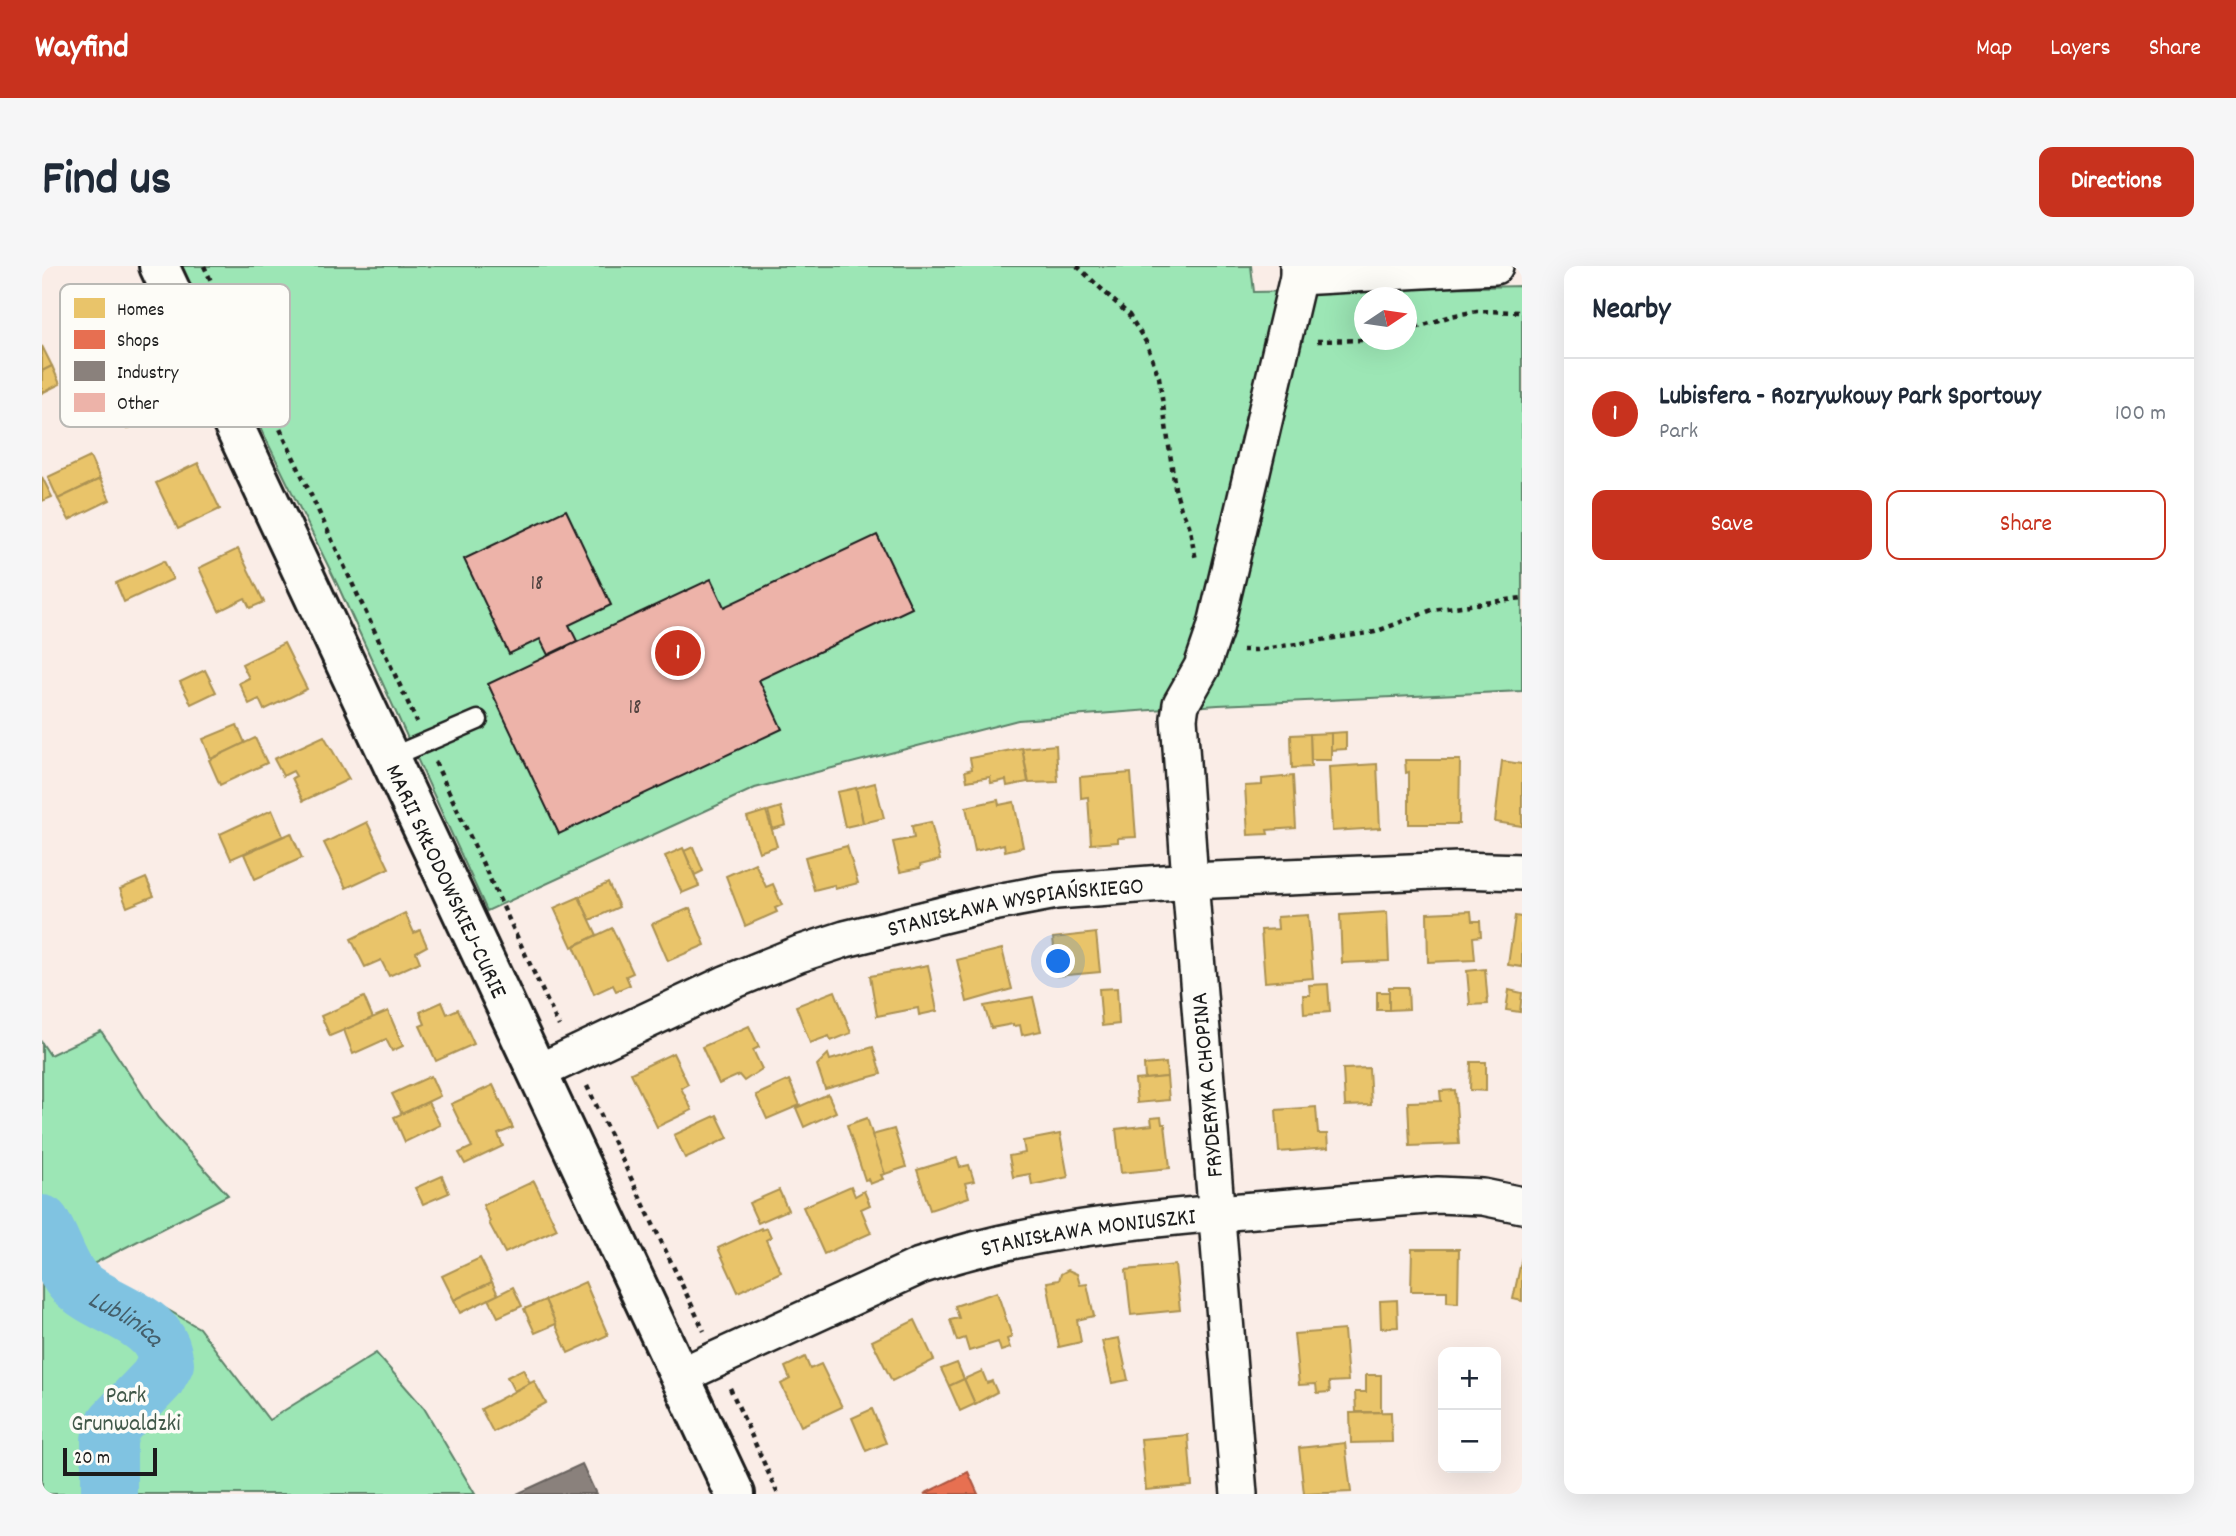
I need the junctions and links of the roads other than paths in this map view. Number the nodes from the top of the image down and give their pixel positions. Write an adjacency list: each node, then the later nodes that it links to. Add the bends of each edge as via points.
1 (159, 266): 4 (street, MARII SKŁODOWSKIEJ-CURIE)
2 (1495, 266): 3 (street)
3 (1298, 272): 9 (street, FRYDERYKA CHOPINA, via 1210,646 1181,704)
4 (167, 284)
5 (234, 427): 7 (street, MARII SKŁODOWSKIEJ-CURIE)
6 (478, 720): 7 (lane)
7 (389, 758): 10 (street, MARII SKŁODOWSKIEJ-CURIE)
8 (1522, 872): 9 (street, STANISŁAWA WYSPIAŃSKIEGO, via 1459,870)
9 (1190, 881): 10 (street, STANISŁAWA WYSPIAŃSKIEGO, via 1056,891 845,939 725,984); 12 (street, FRYDERYKA CHOPINA)
10 (538, 1072): 13 (street, MARII SKŁODOWSKIEJ-CURIE)
11 (1522, 1205): 12 (street, STANISŁAWA MONIUSZKI, via 1438,1195)
12 (1217, 1213): 13 (street, STANISŁAWA MONIUSZKI, via 1074,1229 959,1253 883,1282); 15 (street, FRYDERYKA CHOPINA)
13 (680, 1376): 14 (street, MARII SKŁODOWSKIEJ-CURIE)
14 (735, 1494)
15 (1239, 1494)

